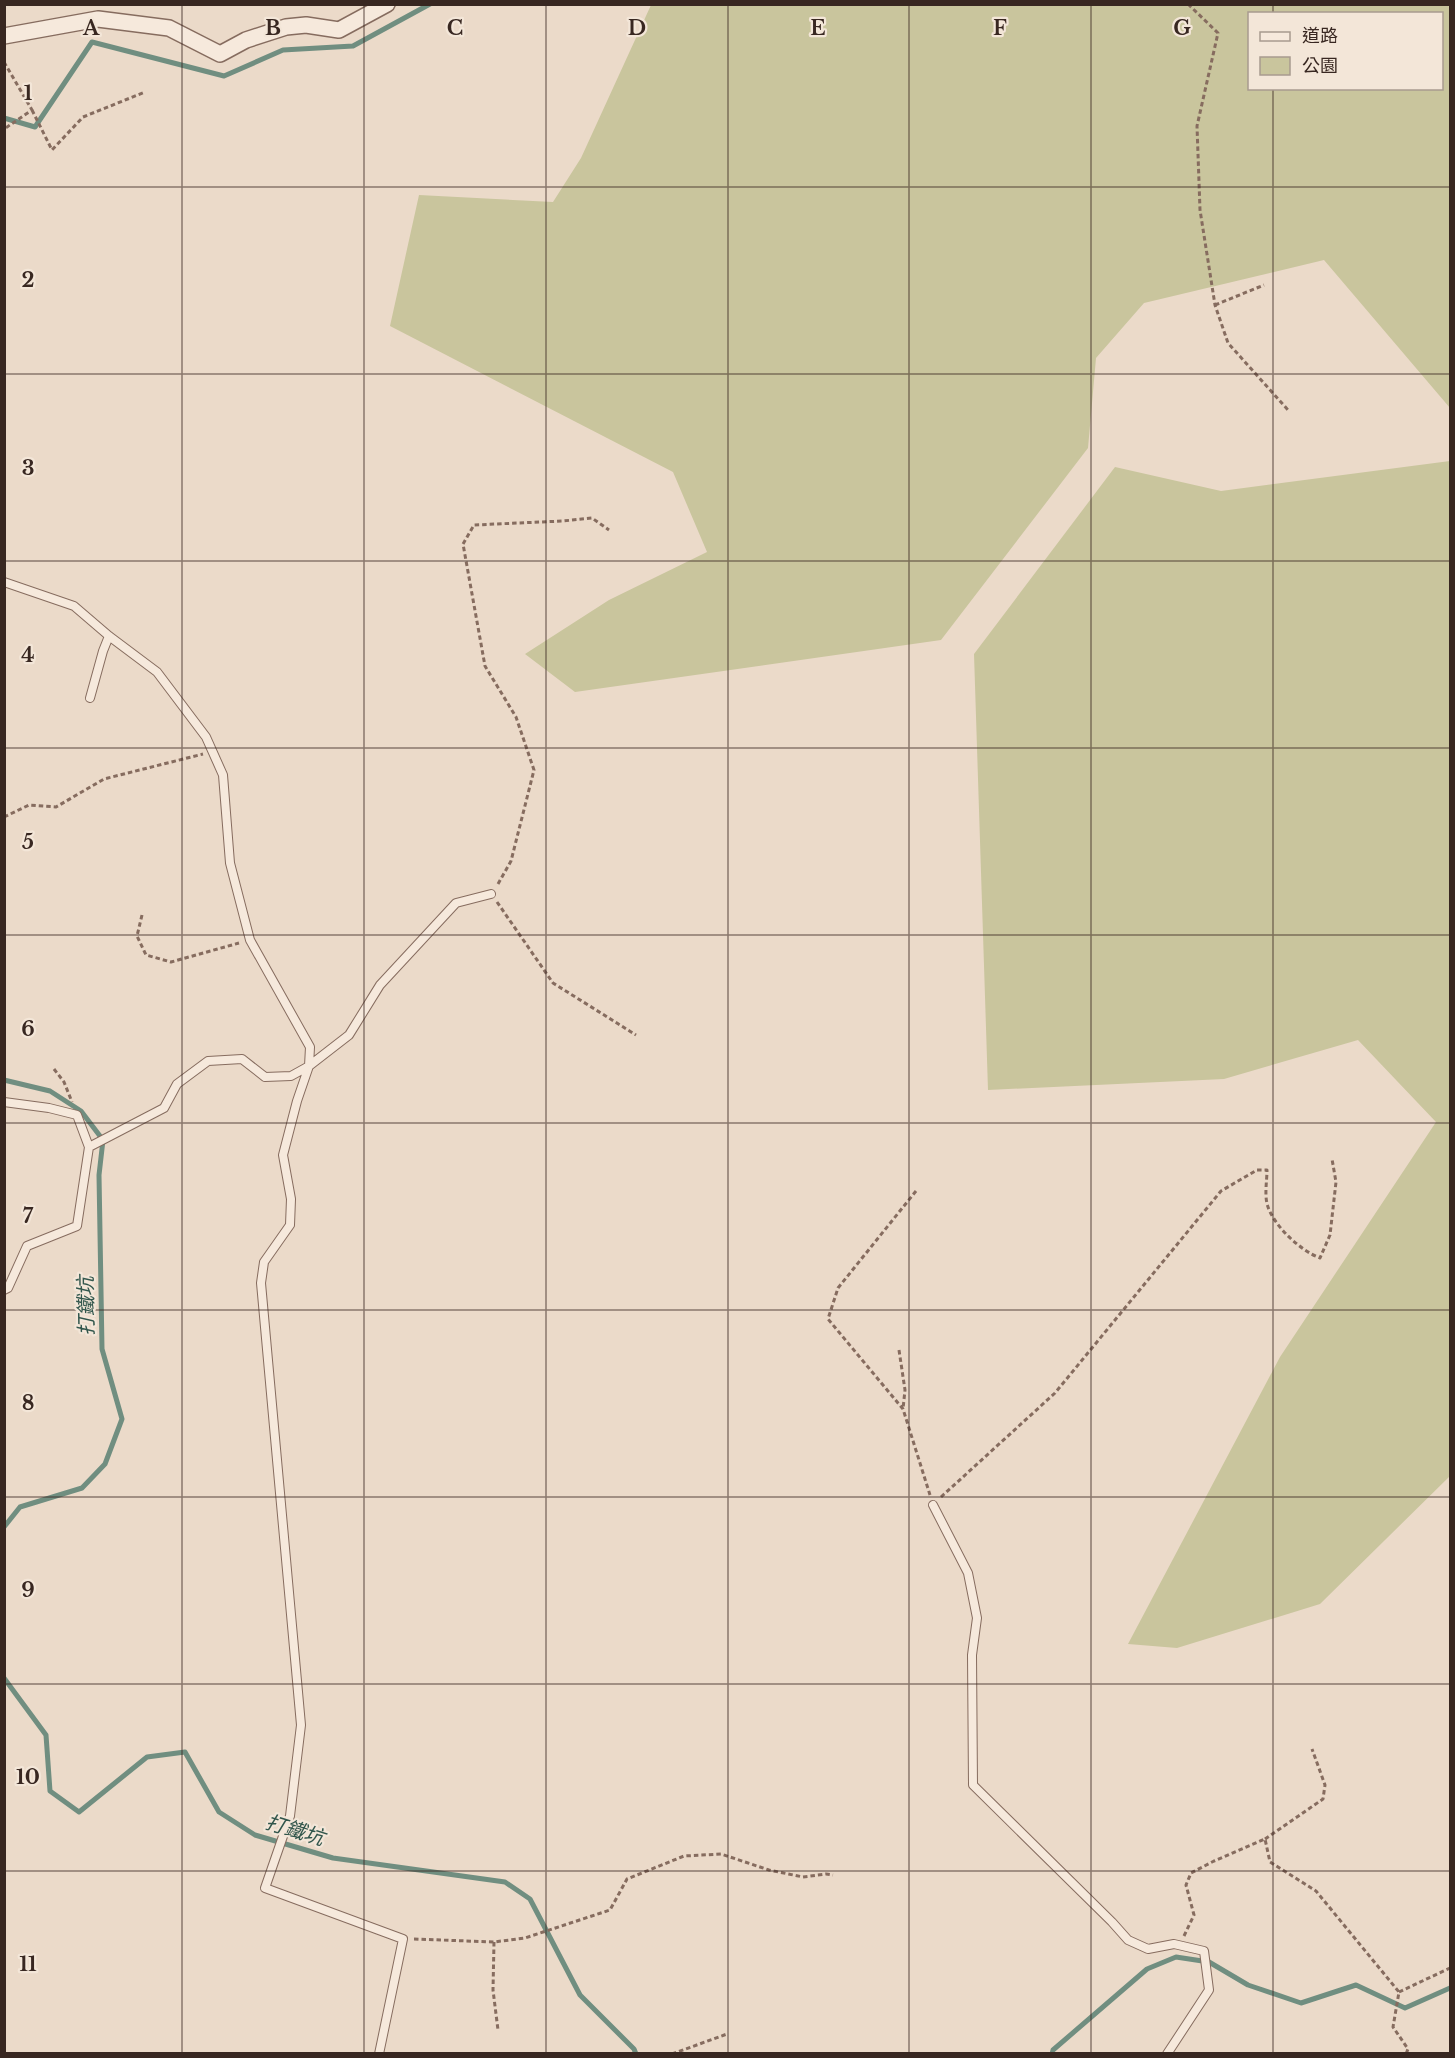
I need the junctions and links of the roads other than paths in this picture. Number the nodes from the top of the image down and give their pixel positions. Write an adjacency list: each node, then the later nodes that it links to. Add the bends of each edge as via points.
1 (387, 4): 2 (street, via 339,30 306,25 286,27 246,40 220,54 169,28 98,19)
2 (4, 36)
3 (4, 582): 4 (lane, via 74,606)
4 (109, 636): 5 (lane); 7 (lane, via 158,672 206,737 222,776 230,863 249,940 310,1047)
5 (90, 698)
6 (491, 894): 7 (lane, via 456,903 380,985 349,1035)
7 (309, 1066): 9 (lane, via 291,1076 265,1077 242,1059 208,1061 177,1084 164,1108); 12 (lane, via 283,1155 291,1199 290,1225 264,1262 261,1284 301,1725 290,1816 265,1887 403,1939)
8 (4, 1102): 9 (lane, via 77,1115)
9 (89, 1147): 10 (lane, via 77,1226 27,1246)
10 (4, 1290)
11 (933, 1505): 13 (lane, via 968,1573 977,1618 972,1655 973,1785 1128,1940 1148,1949 1174,1944 1204,1951 1209,1990)
12 (379, 2054)
13 (1167, 2054)

